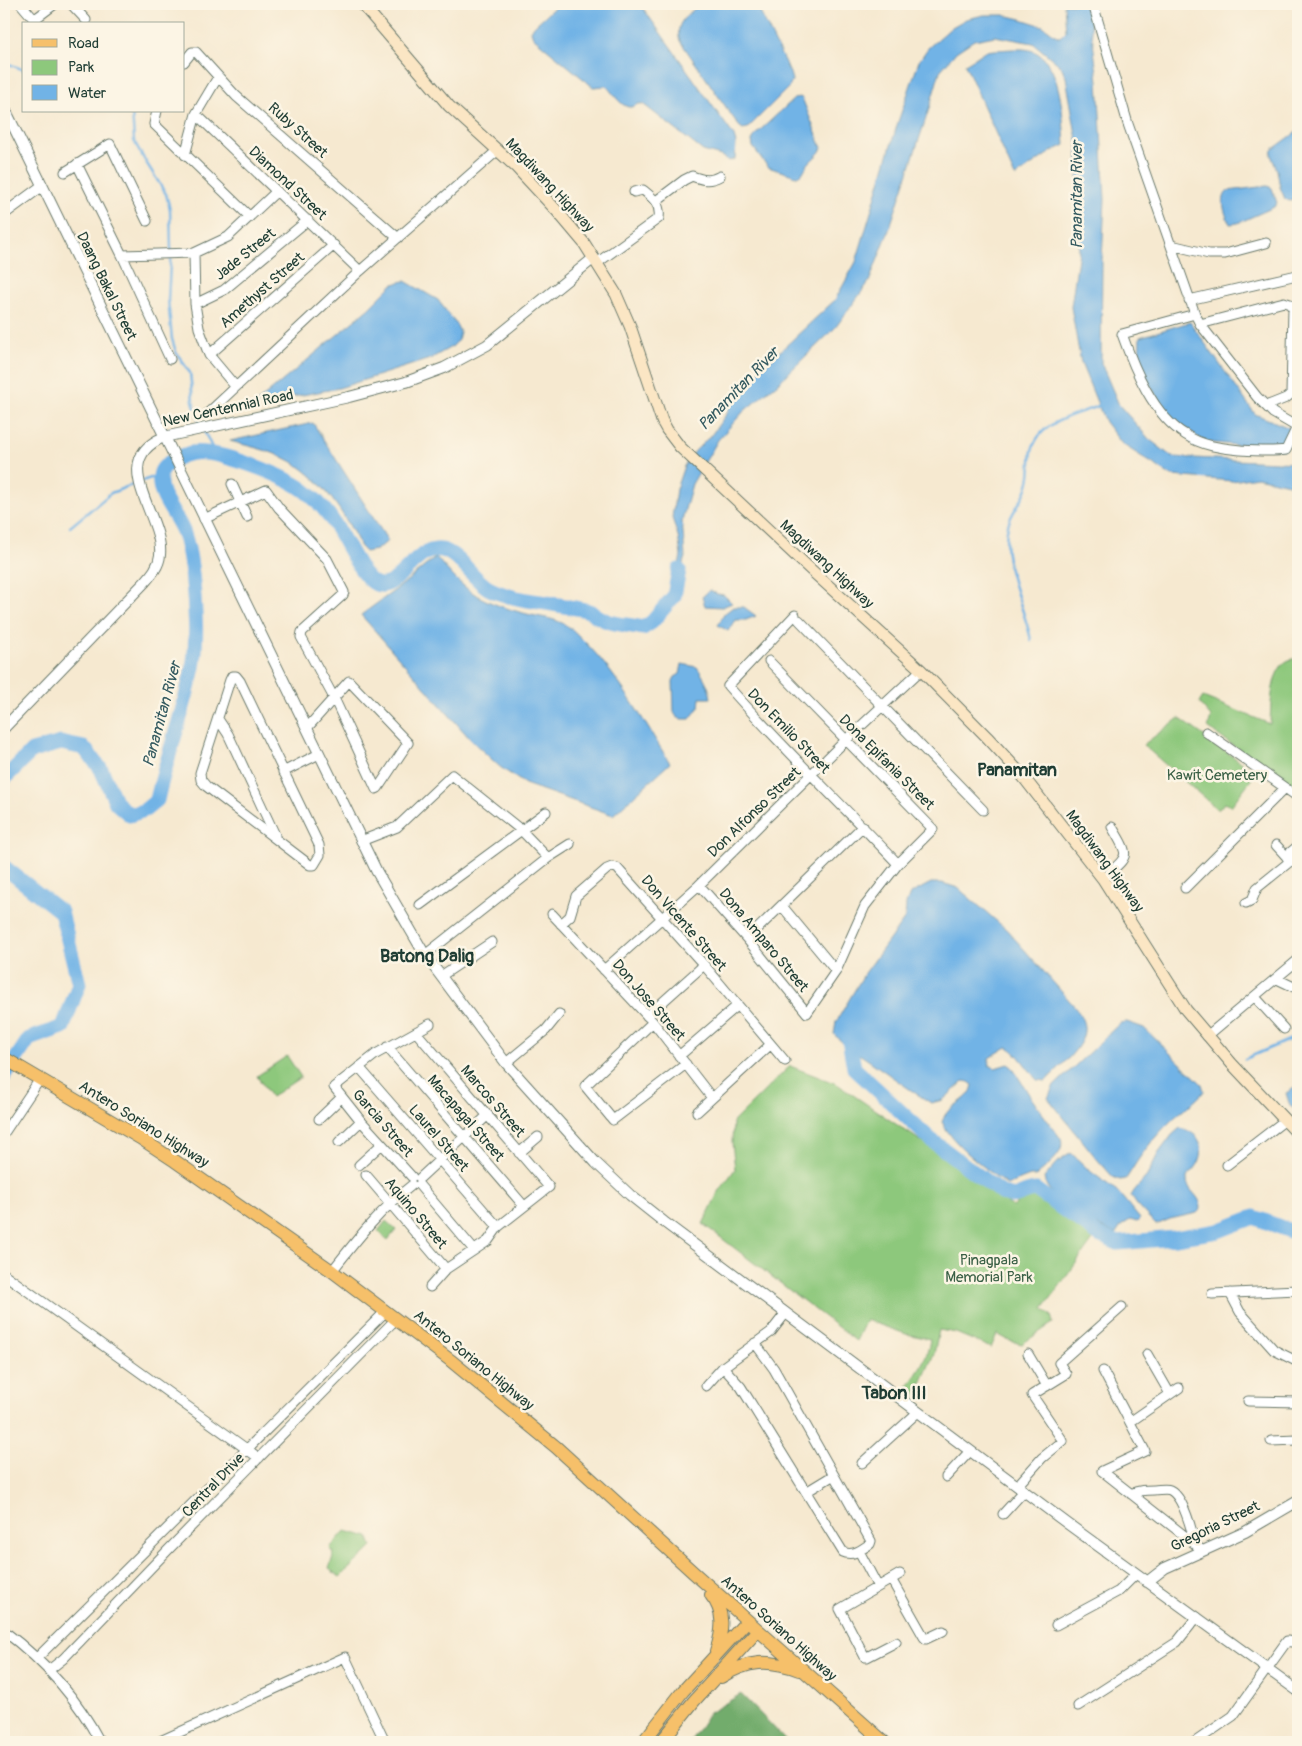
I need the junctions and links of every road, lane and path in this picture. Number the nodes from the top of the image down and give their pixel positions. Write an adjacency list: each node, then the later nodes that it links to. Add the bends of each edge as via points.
1 (21, 4): 7 (street)
2 (55, 4): 7 (street)
3 (72, 4): 6 (street)
4 (362, 4): 13 (main road, Magdiwang Highway, via 450,106)
5 (1093, 4): 28 (street, via 1128,124)
6 (86, 20)
7 (36, 22)
8 (185, 61): 9 (street, Ruby Street, via 194,51)
9 (218, 77): 12 (street); 26 (street, Ruby Street)
10 (4, 107): 18 (street, Daang Bakal Street)
11 (158, 112): 14 (street, via 154,124)
12 (196, 114): 14 (street); 19 (street, Diamond Street)
13 (498, 150): 26 (street); 32 (main road, Magdiwang Highway, via 557,211)
14 (185, 155): 23 (street)
15 (77, 164): 16 (street); 25 (street, via 110,144); 31 (street)
16 (65, 172)
17 (720, 176): 21 (street, via 706,181 692,176)
18 (42, 186): 22 (street); 44 (street, Daang Bakal Street)
19 (277, 191): 23 (street); 24 (street, Diamond Street)
20 (634, 192): 21 (street, via 643,190)
21 (656, 201): 32 (street, via 659,218)
22 (4, 214)
23 (249, 216): 30 (street, via 228,238)
24 (308, 220): 29 (street, Diamond Street); 36 (street, Jade Street, via 224,290)
25 (147, 221)
26 (398, 238): 33 (street)
27 (1266, 243): 28 (street, via 1225,254 1209,254)
28 (1171, 244): 35 (street)
29 (334, 245): 33 (street, Diamond Street); 39 (street, Amethyst Street)
30 (191, 253): 31 (street); 36 (street)
31 (122, 254): 40 (street)
32 (596, 260): 44 (street, New Centennial Road, via 487,345 455,364 383,388); 50 (main road, Magdiwang Highway, via 630,326 664,426 676,443)
33 (360, 271): 41 (street)
34 (1297, 275): 35 (street)
35 (1189, 300): 37 (street)
36 (196, 304): 39 (street)
37 (1195, 314): 38 (street); 42 (street, via 1122,334 1132,362 1164,417 1186,435 1205,444 1238,449 1286,450 1297,427)
38 (1200, 324): 42 (street); 42 (street, via 1284,302 1290,304 1293,309 1291,394)
39 (209, 355): 41 (street)
40 (170, 359)
41 (235, 386): 43 (street)
42 (1266, 406)
43 (208, 413)
44 (164, 437): 48 (street, Daang Bakal Street); 54 (street, New Centennial Road, via 149,446 138,468 139,482 158,534 158,565)
45 (232, 484): 46 (street)
46 (240, 502): 47 (street); 48 (street); 51 (street, via 266,490 327,559 344,592 302,632 301,638)
47 (247, 517)
48 (204, 518): 55 (street, Daang Bakal Street)
49 (769, 662): 57 (street, Dona Epifania Street)
50 (921, 670): 52 (street, Don Alfonso Street); 77 (main road, Magdiwang Highway, via 1021,774)
51 (334, 698): 51 (street, via 376,789 408,743 349,681); 55 (street)
52 (882, 706): 57 (street, Don Alfonso Street); 60 (street, Don Emilio Street, via 797,618 728,686); 63 (street, Don Emilio Street)
53 (218, 719): 59 (street, via 230,680 236,676); 68 (street); 68 (street, via 200,773 201,780)
54 (4, 728)
55 (307, 728): 58 (street, Daang Bakal Street)
56 (1206, 732): 61 (street)
57 (846, 740): 60 (street, Don Alfonso Street); 76 (street, Dona Epifania Street, via 933,829)
58 (320, 754): 59 (street); 69 (street, Daang Bakal Street)
59 (284, 772): 68 (street, via 319,845 320,855 316,863 310,864)
60 (811, 775): 65 (street, Don Emilio Street); 78 (street, Don Alfonso Street)
61 (1285, 788): 62 (street); 79 (street)
62 (1298, 797)
63 (983, 810)
64 (546, 812): 67 (street)
65 (863, 826): 76 (street, Don Emilio Street); 82 (street)
66 (1112, 827): 77 (street, via 1126,854)
67 (521, 830): 69 (street, via 452,775 397,827); 74 (street); 81 (street)
68 (276, 837)
69 (361, 841): 88 (street, Daang Bakal Street)
70 (570, 844): 74 (street)
71 (1276, 844): 75 (street)
72 (1298, 846): 75 (street)
73 (1298, 856): 75 (street)
74 (548, 858): 88 (street)
75 (1288, 859): 80 (street)
76 (898, 864): 92 (street, Dona Epifania Street, via 865,906)
77 (1103, 879): 104 (main road, Magdiwang Highway, via 1173,992)
78 (699, 885): 84 (street, Don Alfonso Street); 86 (street, Dona Amparo Street)
79 (1185, 888)
80 (1246, 903)
81 (420, 905)
82 (782, 906): 86 (street); 92 (street)
83 (552, 914): 85 (street, Don Jose Street)
84 (661, 918): 85 (street, Don Vicente Street, via 617,868 612,867 576,896 570,916); 90 (street, Don Vicente Street); 91 (street, Don Alfonso Street)
85 (561, 924): 91 (street, Don Jose Street)
86 (747, 938): 98 (street, Dona Amparo Street)
87 (492, 942): 93 (street)
88 (425, 955): 93 (street, Daang Bakal Street)
89 (1298, 960): 94 (street)
90 (704, 965): 97 (street, Don Vicente Street); 100 (street)
91 (604, 970): 100 (street, Don Jose Street)
92 (836, 971): 98 (street, Dona Epifania Street)
93 (441, 976): 110 (street, Daang Bakal Street)
94 (1277, 979): 95 (street); 96 (street)
95 (1298, 989)
96 (1255, 997): 102 (street); 104 (street)
97 (736, 1006): 105 (street, Don Vicente Street); 107 (street)
98 (807, 1013)
99 (558, 1014): 110 (street, via 546,1030)
100 (650, 1019): 107 (street, Don Jose Street); 111 (street, via 585,1086 613,1120)
101 (430, 1024): 103 (street)
102 (1284, 1029)
103 (416, 1032): 106 (street); 117 (street, Marcos Street)
104 (1207, 1036): 120 (main road, Magdiwang Highway)
105 (770, 1045): 109 (street, Don Vicente Street); 115 (street)
106 (387, 1047): 112 (street); 123 (street, Macapagal Street)
107 (679, 1056): 111 (street, Don Jose Street)
108 (4, 1058): 113 (main road, Antero Soriano Highway)
109 (785, 1061)
110 (506, 1063): 145 (street, Daang Bakal Street, via 596,1163 630,1195)
111 (686, 1064): 115 (street, Don Jose Street)
112 (358, 1067): 114 (street, Garcia Street, via 334,1088); 128 (street, Laurel Street)
113 (40, 1079): 121 (street); 138 (main road, Antero Soriano Highway, via 140,1138)
114 (342, 1097): 118 (street); 119 (street, Garcia Street)
115 (712, 1098): 116 (street)
116 (698, 1112)
117 (488, 1115): 123 (street); 127 (street, Marcos Street)
118 (319, 1119)
119 (362, 1120): 125 (street); 126 (street, Garcia Street)
120 (1284, 1121): 122 (main road, Magdiwang Highway); 129 (street)
121 (4, 1133)
122 (1298, 1134)
123 (464, 1137): 128 (street); 134 (street, Macapagal Street)
124 (538, 1137): 127 (street)
125 (339, 1142)
126 (382, 1144): 130 (street); 132 (street, Garcia Street)
127 (519, 1153): 134 (street, Marcos Street, via 549,1187)
128 (440, 1159): 132 (street); 135 (street, Laurel Street)
129 (1227, 1165)
130 (359, 1166)
131 (366, 1175): 133 (street, Aquino Street)
132 (416, 1181): 133 (street); 136 (street, Garcia Street)
133 (389, 1203): 137 (street, Aquino Street); 138 (street)
134 (524, 1206): 135 (street)
135 (498, 1227): 136 (street, via 488,1241)
136 (474, 1250): 137 (street)
137 (446, 1269): 140 (street)
138 (332, 1271): 146 (main road, Antero Soriano Highway)
139 (4, 1274): 163 (street)
140 (430, 1287)
141 (1298, 1290): 142 (street)
142 (1230, 1293): 143 (street); 150 (street, via 1240,1312 1274,1350)
143 (1212, 1294)
144 (1122, 1307): 154 (street, via 1059,1363 1066,1374)
145 (785, 1314): 147 (street, via 771,1332); 159 (street, Daang Bakal Street)
146 (391, 1315): 163 (street, Central Drive); 165 (street, Central Drive); 176 (main road, Antero Soriano Highway, via 556,1447)
147 (756, 1343): 151 (street); 167 (street)
148 (1028, 1354): 154 (street)
149 (1147, 1354): 156 (street)
150 (1298, 1362)
151 (723, 1367): 153 (street); 170 (street, via 741,1388)
152 (1102, 1371): 160 (street)
153 (706, 1386)
154 (1047, 1386): 169 (street, via 1032,1395 1063,1441 1042,1458)
155 (1179, 1388): 156 (street)
156 (1170, 1394): 160 (street)
157 (1248, 1401): 158 (street)
158 (1298, 1402)
159 (918, 1412): 164 (street, Daang Bakal Street); 166 (street)
160 (1130, 1422): 171 (street, via 1145,1451 1102,1471)
161 (1298, 1440): 162 (street)
162 (1271, 1441)
163 (248, 1449): 165 (street); 191 (street, Central Drive)
164 (970, 1451): 168 (street); 169 (street, Daang Bakal Street)
165 (259, 1458): 193 (street, Central Drive)
166 (862, 1463)
167 (834, 1476): 170 (street); 175 (street, via 871,1541)
168 (946, 1477)
169 (1021, 1489): 173 (street); 178 (street, Daang Bakal Street)
170 (806, 1492): 175 (street, via 843,1552)
171 (1131, 1494): 174 (street); 174 (street, via 1169,1489 1173,1492 1179,1498)
172 (1298, 1500): 174 (street, Gregoria Street, via 1244,1532)
173 (1003, 1514)
174 (1199, 1548): 180 (street, Gregoria Street, via 1157,1572)
175 (859, 1551): 181 (street)
176 (694, 1573): 183 (main road, Antero Soriano Highway); 190 (main road, via 716,1601 722,1619)
177 (900, 1574): 179 (street)
178 (1136, 1574): 180 (street, Daang Bakal Street); 184 (street, via 1119,1591)
179 (891, 1579): 181 (street); 187 (street, via 924,1638)
180 (1147, 1582): 182 (street, Daang Bakal Street)
181 (878, 1587): 189 (street, via 840,1610 866,1657)
182 (1197, 1617): 192 (street, Daang Bakal Street); 197 (street, via 1177,1642)
183 (747, 1621): 186 (main road, Antero Soriano Highway); 190 (main road)
184 (1056, 1625)
185 (4, 1630): 191 (street)
186 (758, 1630): 194 (main road, Antero Soriano Highway); 195 (main road)
187 (943, 1631)
188 (1298, 1637): 192 (street, via 1292,1642 1287,1641)
189 (896, 1642)
190 (714, 1657): 201 (main road)
191 (38, 1658): 193 (street)
192 (1266, 1668): 196 (street, Daang Bakal Street); 204 (street, via 1233,1716)
193 (49, 1670): 198 (street)
194 (804, 1672): 195 (main road, via 773,1662 760,1662 738,1668); 203 (main road, Antero Soriano Highway)
195 (708, 1685): 202 (main road)
196 (1298, 1691)
197 (1078, 1706)
198 (100, 1742)
199 (158, 1742): 200 (street, via 345,1657)
200 (385, 1742)
201 (643, 1742)
202 (661, 1742)
203 (884, 1742)
204 (1196, 1742)

